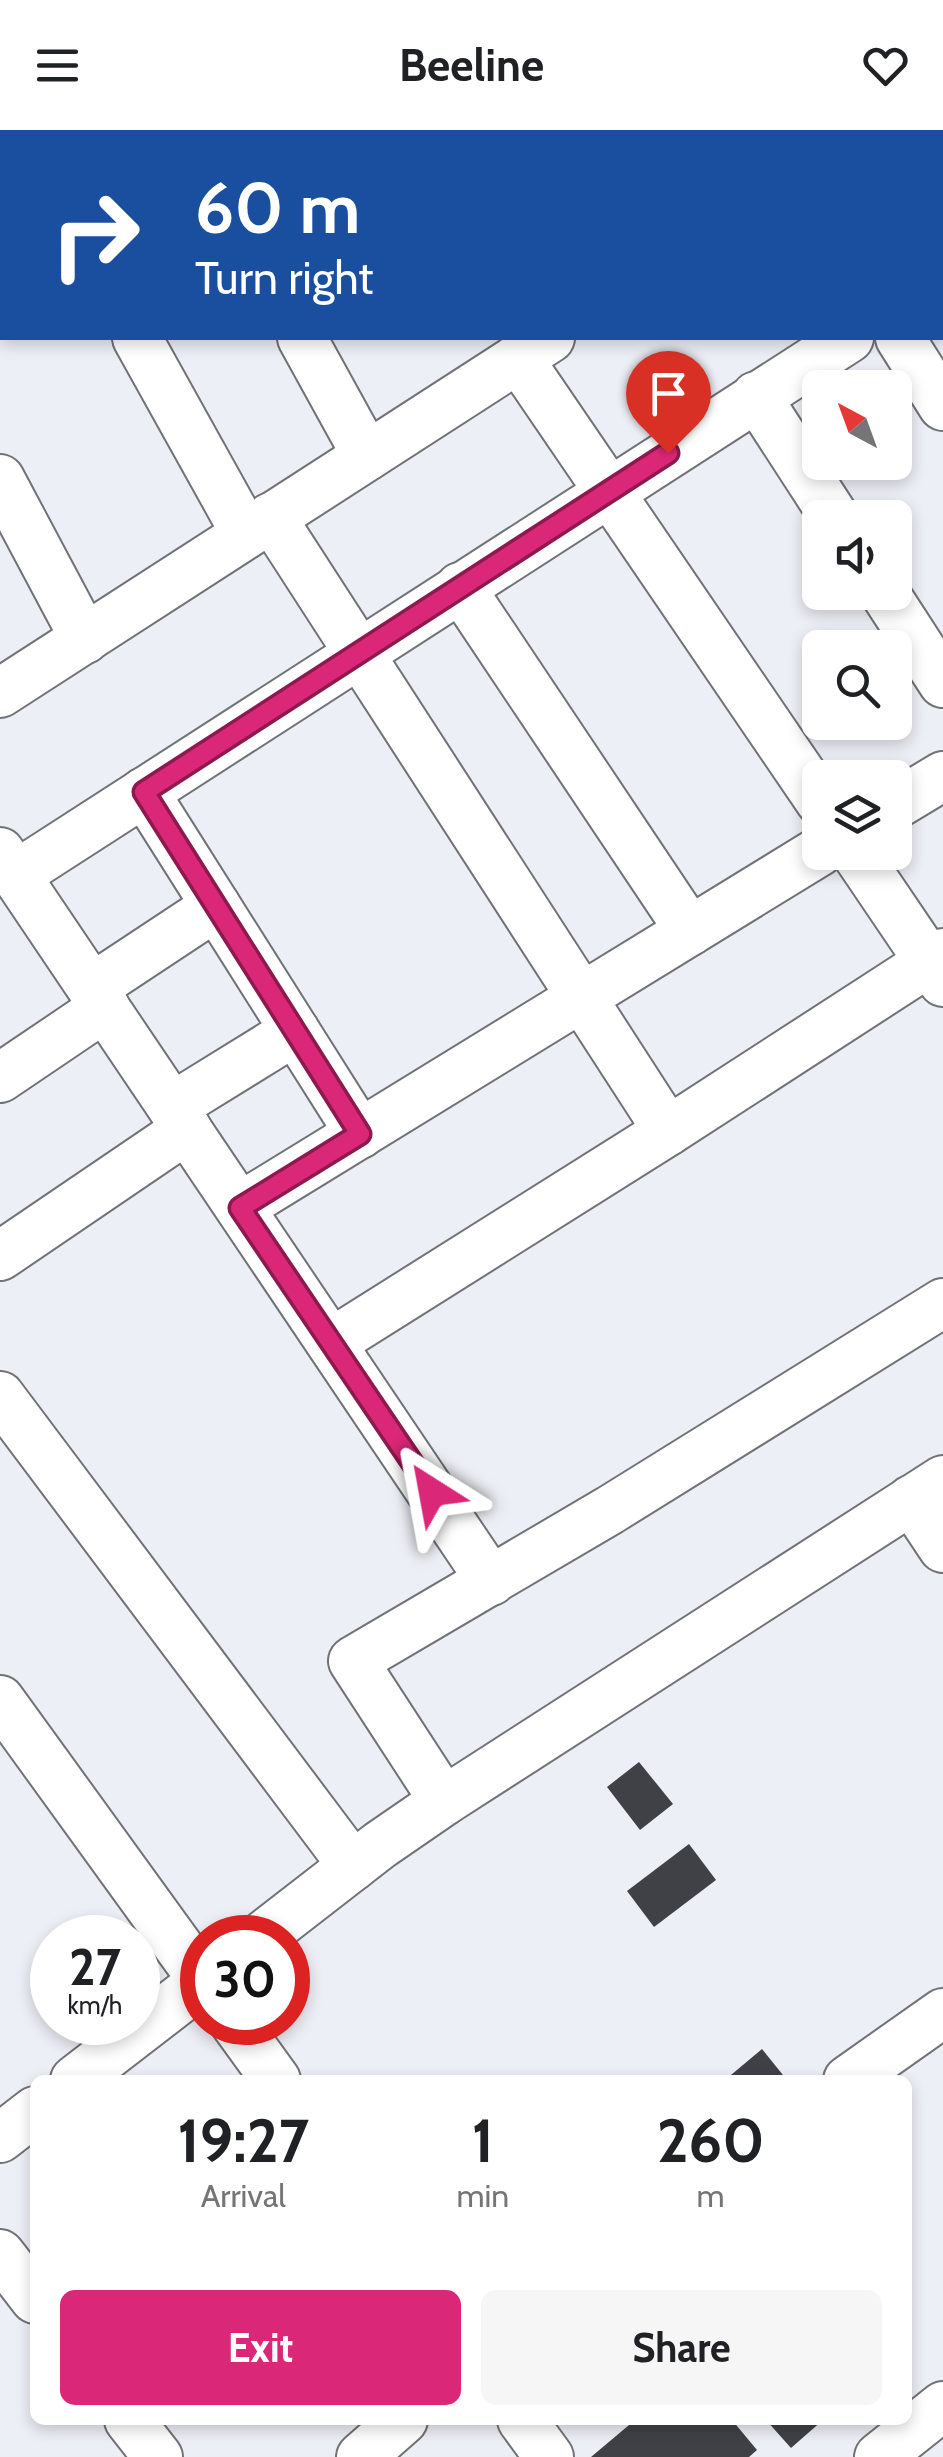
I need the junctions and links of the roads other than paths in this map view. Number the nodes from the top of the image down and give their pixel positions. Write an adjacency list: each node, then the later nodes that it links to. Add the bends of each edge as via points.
1 (137, 340): 12 (street)
2 (303, 340): 8 (street)
3 (845, 340): 6 (street)
4 (901, 340): 7 (street)
5 (530, 346): 8 (street); 10 (street)
6 (756, 396): 10 (street); 11 (street)
7 (943, 406)
8 (367, 456): 12 (street)
9 (0, 479): 15 (street)
10 (609, 491): 13 (street); 19 (street)
11 (823, 500)
12 (258, 525): 15 (street); 16 (street)
13 (460, 587): 16 (street); 27 (street)
14 (896, 610): 17 (street)
15 (85, 640): 18 (street)
16 (359, 653): 21 (street); 30 (street)
17 (943, 683)
18 (0, 694)
19 (802, 775)
20 (943, 776): 22 (street)
21 (144, 792): 24 (street); 26 (street)
22 (912, 795)
23 (802, 862): 27 (street)
24 (8, 864): 29 (street)
25 (868, 870): 28 (street)
26 (216, 906): 29 (street); 31 (street)
27 (690, 931): 30 (street)
28 (938, 966): 34 (street)
29 (98, 997): 32 (street); 33 (street)
30 (582, 998): 34 (street); 35 (street)
31 (295, 1031): 33 (street); 35 (street)
32 (0, 1078)
33 (180, 1118): 36 (street); 37 (street)
34 (668, 1131): 39 (street)
35 (360, 1134): 36 (street)
36 (240, 1208): 39 (street)
37 (0, 1256)
38 (943, 1303): 43 (street)
39 (331, 1343): 43 (street)
40 (0, 1396): 46 (street)
41 (927, 1490): 42 (street); 45 (street)
42 (943, 1548)
43 (492, 1581): 45 (street, via 354,1661)
44 (0, 1700): 48 (street)
45 (444, 1802): 46 (street)
46 (353, 1866): 47 (street)
47 (290, 1915)
48 (180, 1950)
49 (180, 1997): 52 (street)
50 (943, 2014): 54 (street)
51 (251, 2045): 53 (street)
52 (81, 2075)
53 (272, 2075)
54 (855, 2075)
55 (30, 2115): 56 (street)
56 (0, 2138)
57 (0, 2254): 58 (street)
58 (30, 2293)
59 (943, 2406): 66 (street)
60 (133, 2425): 63 (street)
61 (397, 2425): 64 (street)
62 (526, 2425): 65 (street)
63 (158, 2457)
64 (361, 2457)
65 (550, 2457)
66 (879, 2457)

